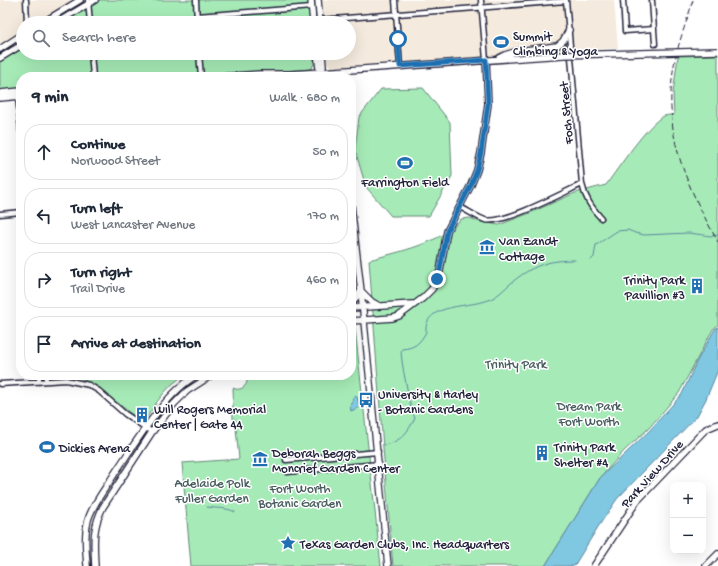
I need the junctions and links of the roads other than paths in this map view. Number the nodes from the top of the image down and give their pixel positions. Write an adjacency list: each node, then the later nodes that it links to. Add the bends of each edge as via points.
1 (26, 0): 16 (street)
2 (80, 0): 17 (main road)
3 (95, 0): 12 (main road)
4 (196, 0): 20 (street)
5 (311, 0): 13 (main road)
6 (318, 0): 23 (main road)
7 (395, 0): 15 (street)
8 (480, 0): 14 (street)
9 (623, 0): 25 (street, via 625,31)
10 (652, 0): 25 (street)
11 (566, 1): 14 (street); 26 (street, Foch Street)
12 (88, 2): 18 (main road); 19 (street)
13 (312, 7): 20 (street); 21 (main road); 22 (main road)
14 (481, 8): 15 (street); 37 (street)
15 (396, 14): 24 (street); 39 (street)
16 (27, 16)
17 (54, 16)
18 (67, 16)
19 (89, 16)
20 (197, 16)
21 (313, 16)
22 (317, 16)
23 (320, 16)
24 (356, 18)
25 (654, 29): 28 (street)
26 (569, 30): 38 (main road, via 557,46 518,51); 49 (street, Foch Street)
27 (16, 38): 29 (main road)
28 (655, 44)
29 (0, 48)
30 (16, 48): 32 (main road)
31 (718, 51): 38 (main road, bridge, via 563,55)
32 (0, 58)
33 (92, 60): 40 (street)
34 (200, 60): 41 (street)
35 (318, 60): 42 (main road)
36 (322, 60): 43 (main road)
37 (486, 60): 38 (main road); 39 (main road); 50 (main road, via 488,104 481,153 477,170)
38 (498, 60)
39 (400, 66): 44 (main road)
40 (93, 72)
41 (201, 72)
42 (320, 72)
43 (322, 72)
44 (347, 72)
45 (0, 93): 46 (main road)
46 (16, 94)
47 (16, 95): 48 (main road)
48 (0, 98)
49 (582, 184): 50 (street, via 497,220 485,220); 53 (street, Foch Street, via 590,205)
50 (460, 207): 57 (main road, via 447,231 437,279 432,288)
51 (16, 212): 52 (street)
52 (0, 214)
53 (601, 218)
54 (356, 248): 55 (main road)
55 (361, 291): 56 (main road); 58 (main road); 59 (main road)
56 (356, 298)
57 (416, 303): 58 (main road); 61 (main road, via 393,318)
58 (379, 306): 59 (main road)
59 (363, 307): 60 (main road); 61 (main road)
60 (356, 308)
61 (364, 320): 62 (main road); 71 (main road)
62 (356, 321)
63 (191, 380): 69 (main road, via 173,394)
64 (204, 380): 70 (main road, via 187,391)
65 (46, 381): 66 (street); 69 (street, via 66,380 89,385)
66 (40, 382): 67 (street)
67 (0, 384)
68 (718, 424): 81 (main road, Park View Drive, via 706,429 637,501)
69 (146, 428): 70 (street); 75 (main road, via 93,508 88,521)
70 (152, 432): 76 (main road, via 97,517)
71 (378, 452): 72 (street); 73 (main road)
72 (286, 460)
73 (379, 464): 74 (street); 80 (main road)
74 (287, 472)
75 (86, 549): 76 (main road); 78 (main road)
76 (94, 549): 79 (main road)
77 (718, 554): 82 (main road)
78 (88, 566)
79 (95, 566)
80 (388, 566)
81 (594, 566)
82 (706, 566)

